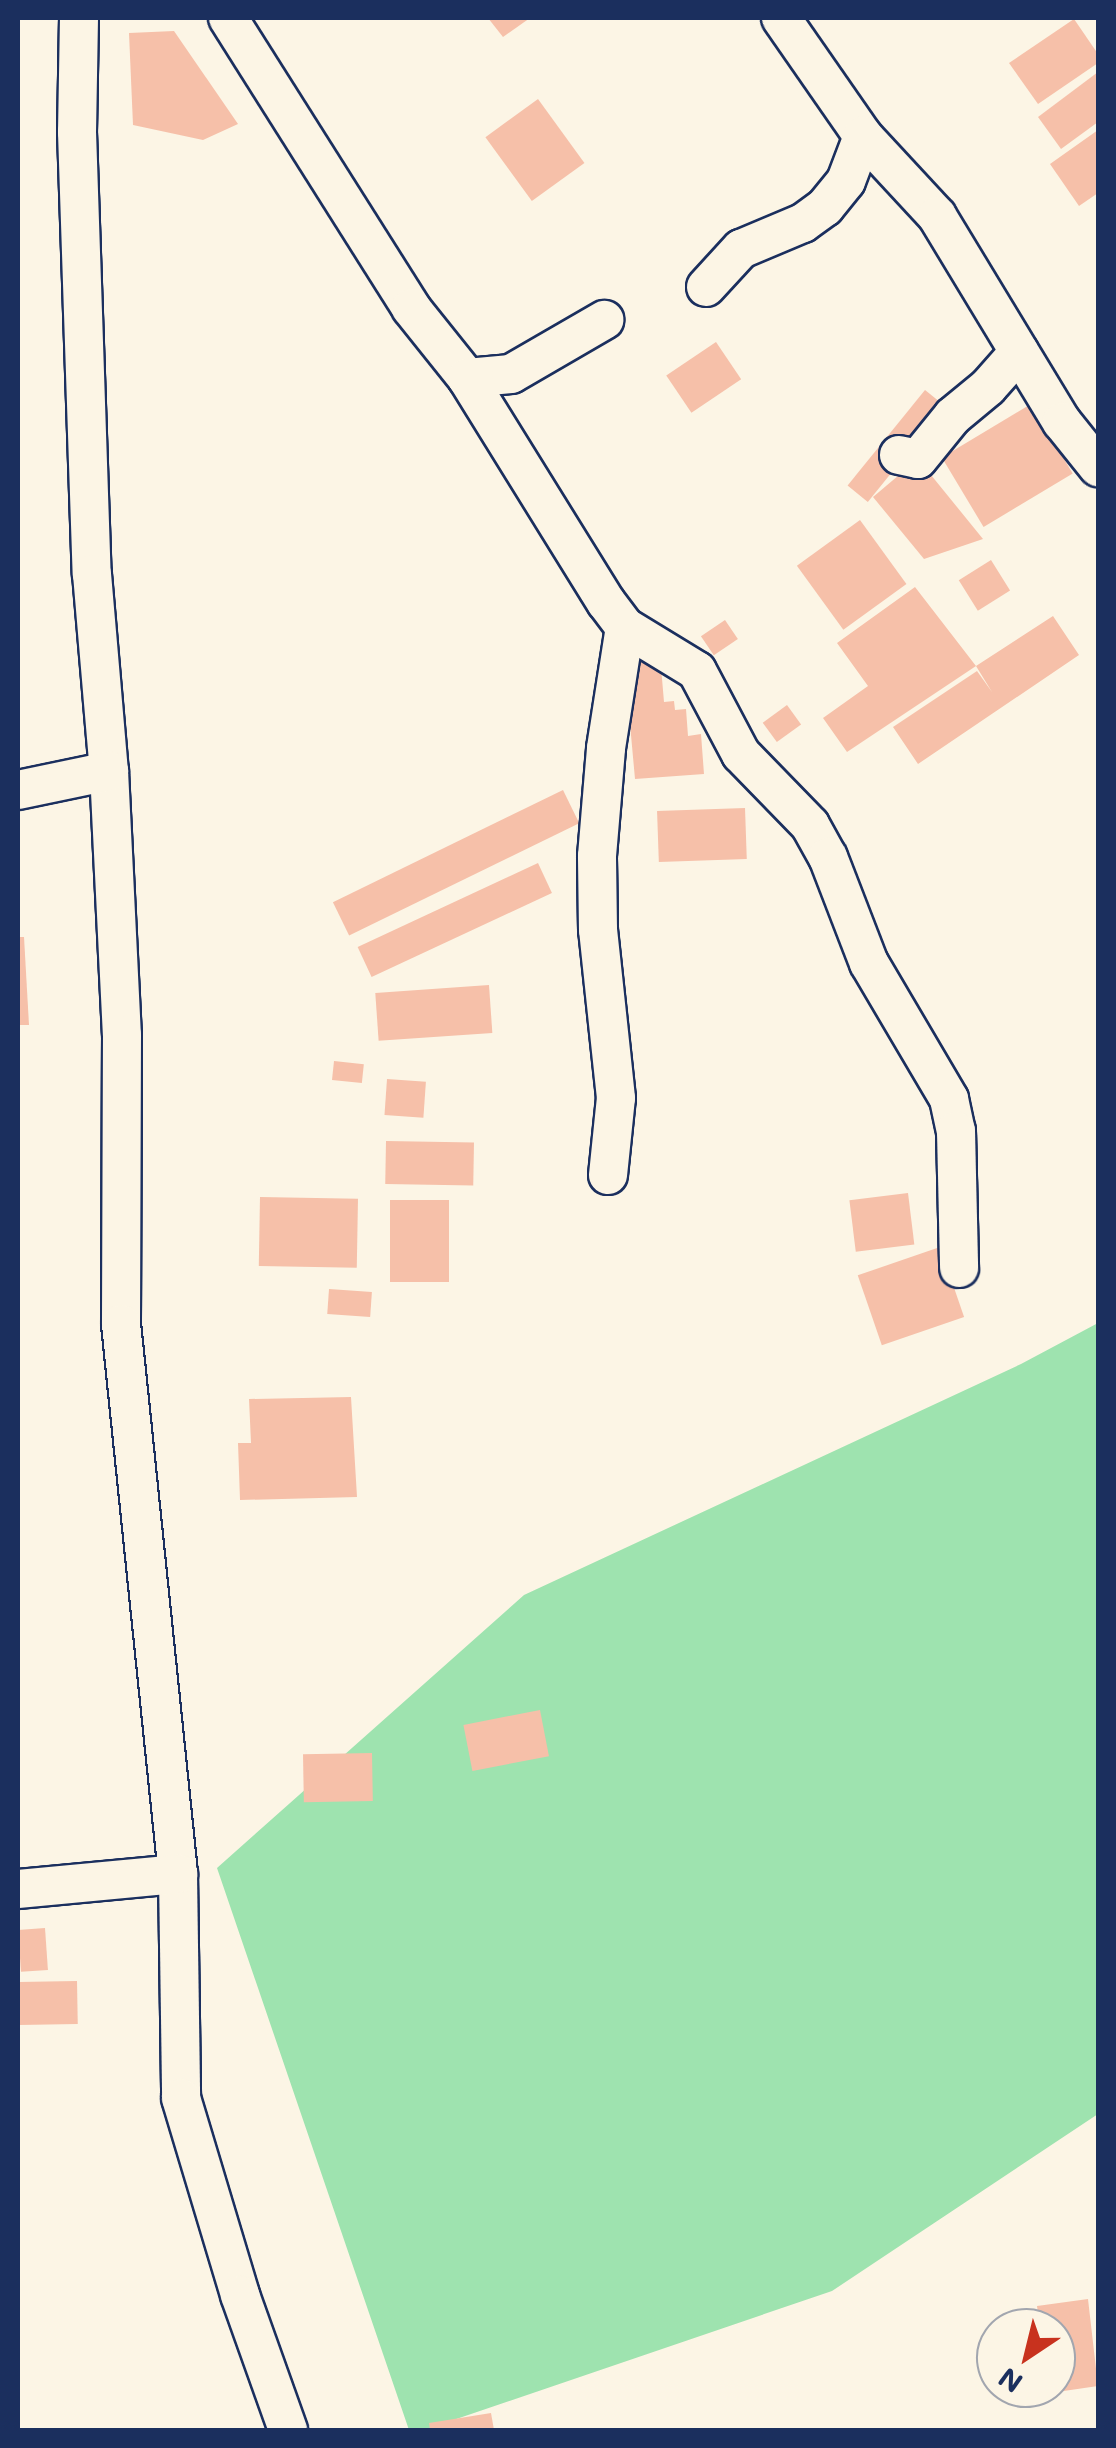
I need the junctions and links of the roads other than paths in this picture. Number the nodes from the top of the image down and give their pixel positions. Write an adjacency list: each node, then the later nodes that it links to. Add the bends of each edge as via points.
1 (79, 18): 12 (street, via 92,574)
2 (228, 18): 8 (street, via 411,308)
3 (781, 18): 4 (street)
4 (864, 136): 5 (street, via 846,180 825,207 742,249); 7 (street, via 937,216)
5 (706, 287)
6 (604, 320): 8 (street, via 511,374)
7 (1019, 352): 9 (street, via 918,460); 10 (street)
8 (467, 378): 11 (street)
9 (900, 455)
10 (1098, 466)
11 (625, 627): 14 (street, via 597,856 616,1098); 15 (street, via 697,671 741,754 788,799 828,857 870,963 949,1099 956,1132)
12 (109, 771): 13 (street); 16 (street, via 122,1036 121,1324)
13 (18, 790)
14 (608, 1175)
15 (959, 1268)
16 (178, 1874): 17 (street); 18 (street, via 181,2098)
17 (18, 1889)
18 (288, 2430)

